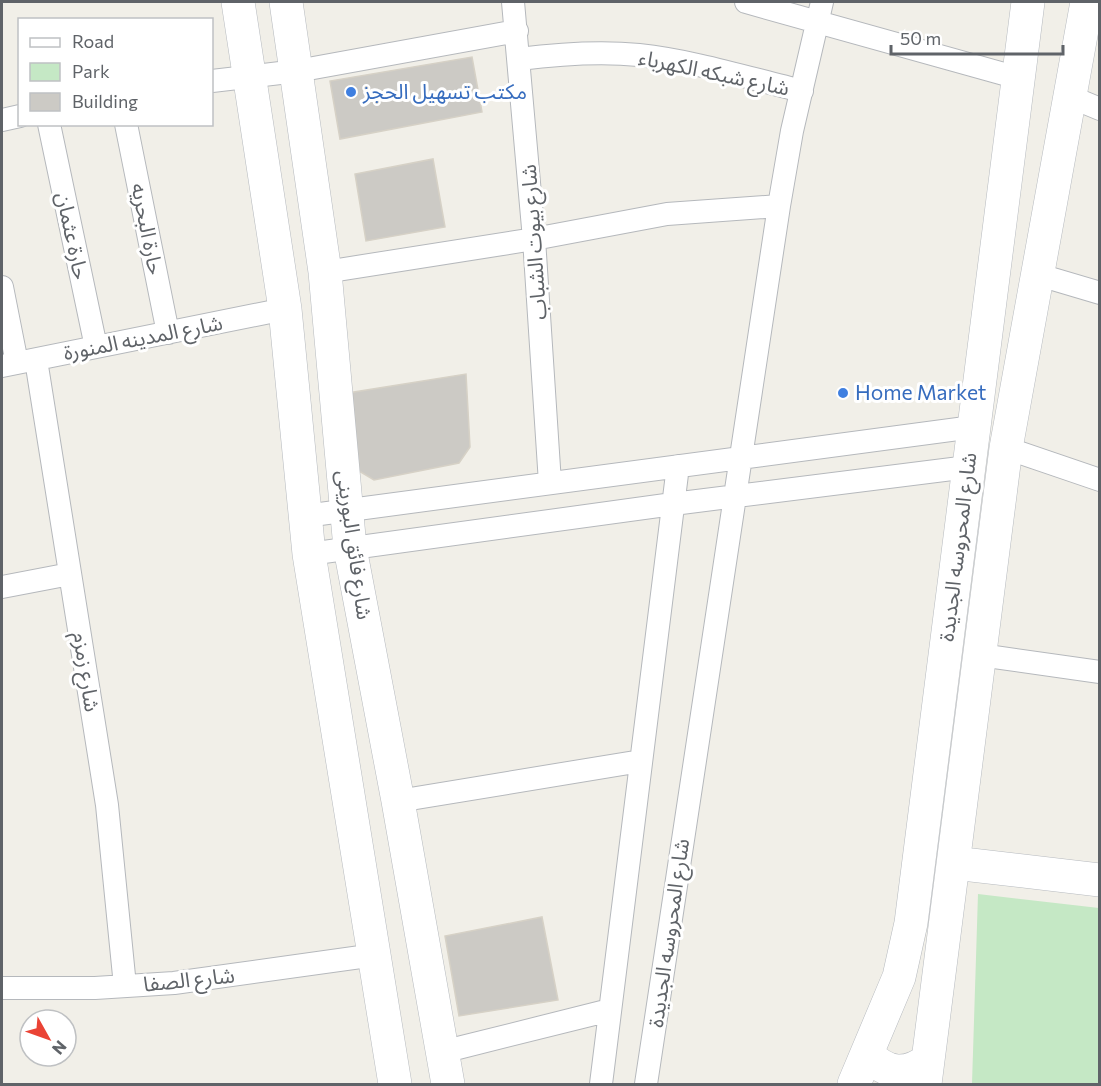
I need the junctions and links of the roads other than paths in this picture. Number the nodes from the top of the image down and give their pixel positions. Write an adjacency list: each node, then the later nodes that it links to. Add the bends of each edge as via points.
1 (238, 2): 11 (street, شارع فائق البورينى)
2 (286, 2): 10 (street, شارع فائق البورينى)
3 (513, 2): 8 (street, شارع بيوت الشباب)
4 (746, 2): 7 (street)
5 (1028, 2): 12 (street, شارع المحروسه الجديدة)
6 (1087, 2): 15 (street, شارع المحروسه الجديدة)
7 (820, 12): 12 (street); 14 (street, شارع المحروسه الجديدة)
8 (517, 31): 9 (street, شارع بيوت الشباب); 10 (street)
9 (519, 59): 14 (street, شارع شبكه الكهرباء, via 558,54 640,55); 21 (street, شارع بيوت الشباب)
10 (297, 71): 11 (street); 22 (street, شارع فائق البورينى)
11 (247, 75): 13 (street); 26 (street, شارع فائق البورينى)
12 (1018, 78): 30 (street, شارع المحروسه الجديدة)
13 (213, 81)
14 (802, 91): 20 (street, شارع المحروسه الجديدة)
15 (1091, 101): 23 (street, شارع المحروسه الجديدة)
16 (18, 116): 17 (street)
17 (2, 120)
18 (49, 126): 28 (street, حارة عثمان)
19 (126, 126): 27 (street, حارة البحريه)
20 (779, 206): 21 (street, via 666,214); 32 (street, شارع المحروسه الجديدة)
21 (534, 239): 22 (street); 36 (street, شارع بيوت الشباب)
22 (325, 272): 39 (street, شارع فائق البورينى)
23 (1036, 274): 25 (street); 31 (street, شارع المحروسه الجديدة)
24 (2, 287): 29 (street, شارع زمزم)
25 (1100, 293)
26 (285, 309): 27 (street, شارع المدينه المنورة); 40 (street, شارع فائق البورينى)
27 (168, 333): 28 (street, شارع المدينه المنورة)
28 (96, 347): 29 (street, شارع المدينه المنورة)
29 (18, 363): 43 (street, شارع زمزم)
30 (973, 427): 32 (street); 34 (street, شارع المحروسه الجديدة)
31 (1006, 448): 35 (street); 45 (street, شارع المحروسه الجديدة)
32 (740, 458): 33 (street); 37 (street, شارع المحروسه الجديدة)
33 (678, 466): 36 (street); 38 (street)
34 (968, 467): 37 (street); 57 (street, شارع المحروسه الجديدة, via 911,923 898,977)
35 (1100, 480)
36 (550, 483): 39 (street)
37 (734, 498): 38 (street); 62 (street, شارع المحروسه الجديدة)
38 (673, 504): 41 (street); 47 (street)
39 (346, 511): 40 (street); 41 (street, شارع فائق البورينى)
40 (305, 516): 42 (street, شارع فائق البورينى)
41 (350, 548): 42 (street); 48 (street, شارع فائق البورينى)
42 (309, 554): 52 (street, شارع فائق البورينى)
43 (70, 574): 44 (street); 53 (street, شارع زمزم, via 107,805)
44 (2, 587)
45 (980, 655): 46 (street); 49 (street, شارع المحروسه الجديدة)
46 (1100, 672)
47 (641, 761): 48 (street); 55 (street)
48 (398, 801): 56 (street, شارع فائق البورينى)
49 (955, 854): 50 (street); 51 (street); 58 (street, شارع المحروسه الجديدة)
50 (1100, 859)
51 (1100, 880)
52 (375, 956): 53 (street, شارع الصفا, via 223,978); 59 (street, شارع فائق البورينى)
53 (125, 986): 54 (street, شارع الصفا)
54 (2, 988)
55 (610, 1010): 56 (street); 61 (street)
56 (442, 1052): 60 (street, شارع فائق البورينى)
57 (868, 1055): 58 (street, via 880,1068 897,1073); 63 (street, شارع المحروسه الجديدة)
58 (927, 1072)
59 (395, 1084)
60 (448, 1084)
61 (601, 1084)
62 (646, 1084)
63 (854, 1084)

